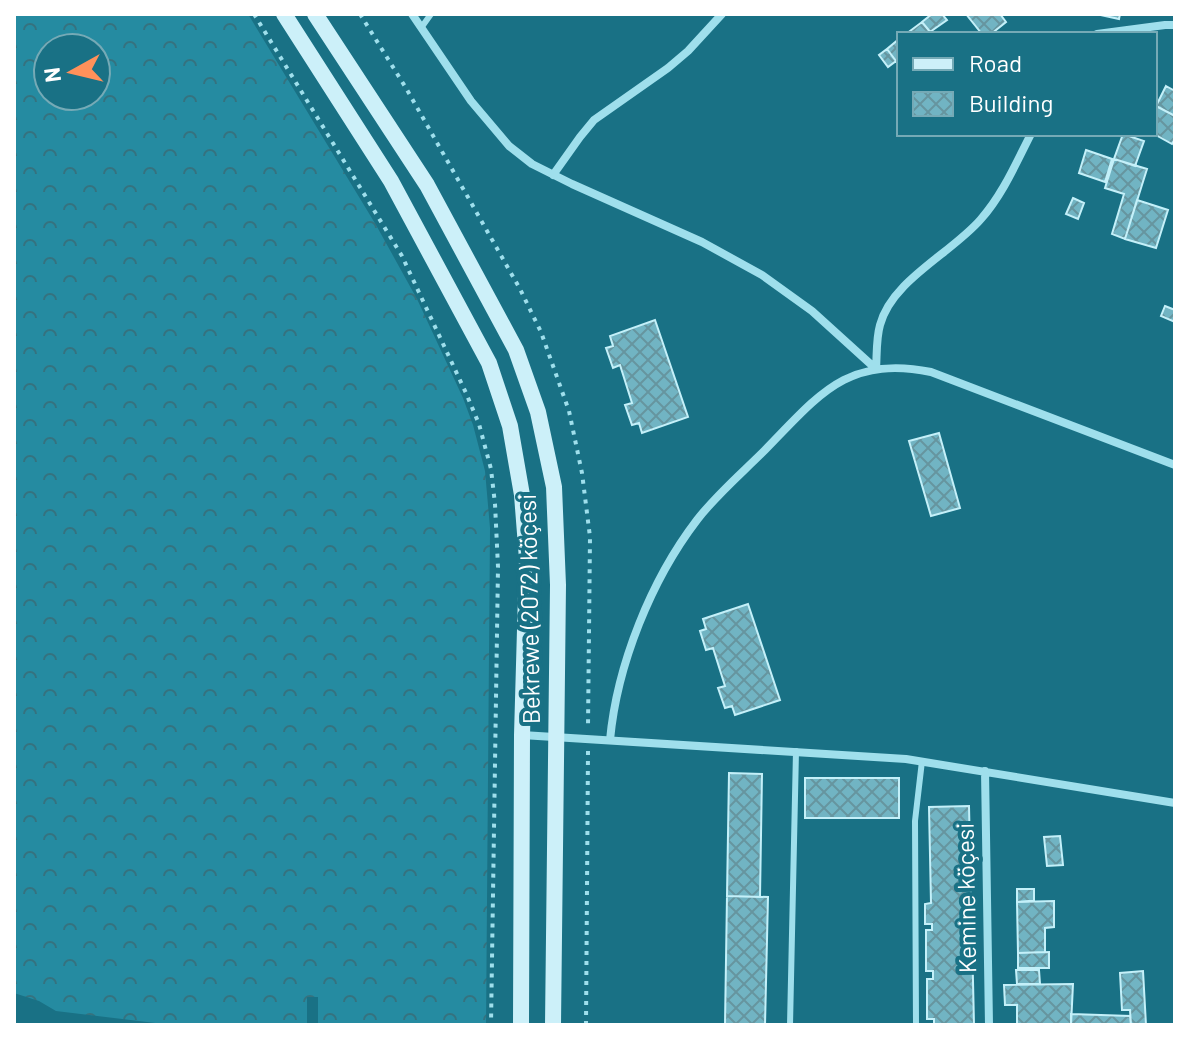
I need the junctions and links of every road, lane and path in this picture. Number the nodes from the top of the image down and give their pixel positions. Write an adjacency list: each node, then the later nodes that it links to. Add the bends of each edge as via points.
1 (254, 14): 21 (path, via 402,256 485,446 498,567)
2 (284, 14): 14 (main road, Bekrewe (2072) köçesi, via 391,181 498,388 513,440 527,559)
3 (315, 14): 15 (main road, Bekrewe (2072) köçesi, via 427,185 516,350 538,412 554,487)
4 (412, 14): 8 (street)
5 (431, 14): 8 (lane)
6 (722, 14): 11 (street, via 668,68 594,120)
7 (1175, 25): 9 (street)
8 (421, 28): 11 (street, via 509,146)
9 (1112, 32)
10 (1030, 136): 12 (street, via 982,218 893,300 880,325)
11 (553, 175): 12 (street, via 762,275 812,311)
12 (876, 369): 13 (street, via 897,366 931,372); 16 (street, via 823,392 699,517 676,548 631,644)
13 (1175, 465)
14 (522, 735): 15 (street); 22 (main road, Bekrewe (2072) köçesi)
15 (556, 737): 16 (street); 23 (main road, Bekrewe (2072) köçesi)
16 (610, 740): 17 (street)
17 (796, 751): 18 (street); 24 (lane)
18 (922, 761): 19 (street); 25 (lane, via 915,821)
19 (985, 771): 20 (street); 26 (street, Kemine köçesi)
20 (1175, 803)
21 (491, 1025)
22 (521, 1025)
23 (553, 1025)
24 (790, 1025)
25 (916, 1025)
26 (989, 1025)

